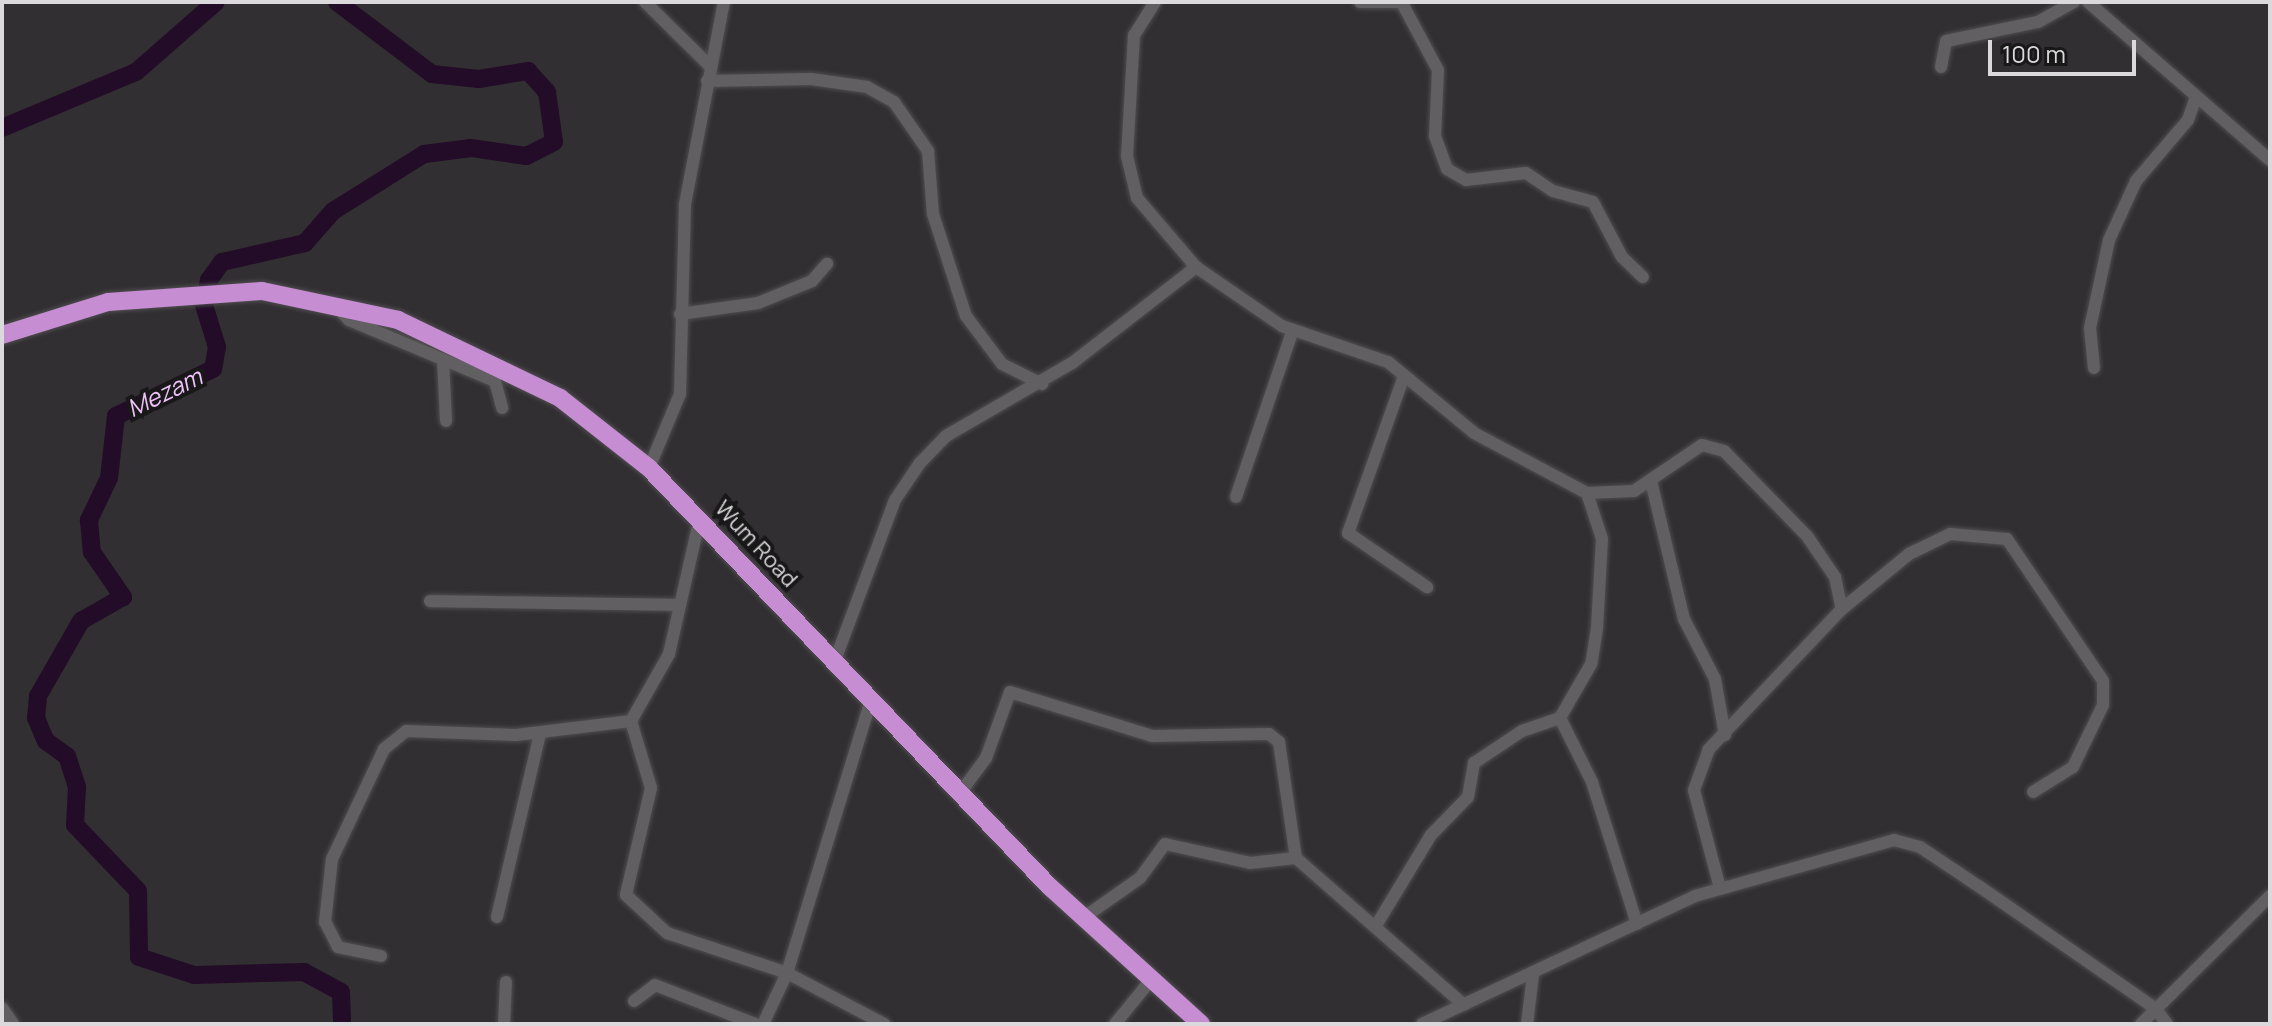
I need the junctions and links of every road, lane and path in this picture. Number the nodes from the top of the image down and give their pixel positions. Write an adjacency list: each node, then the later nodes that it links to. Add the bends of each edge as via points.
1 (645, 2): 8 (street)
2 (724, 2): 8 (street)
3 (1155, 2): 16 (street, via 1134,35 1126,78 1127,156 1137,198)
4 (1360, 2): 5 (street)
5 (1402, 2): 17 (street, via 1438,70 1435,136 1447,169 1466,180 1526,173 1553,191 1587,199)
6 (2074, 2): 9 (street, via 2038,22 1946,41)
7 (2088, 2): 11 (street)
8 (710, 66): 10 (street)
9 (1941, 67)
10 (707, 81): 19 (street, via 685,204); 25 (street, via 811,79 867,87 894,102 928,151 933,214 966,316 1002,364)
11 (2196, 97): 12 (street); 13 (street)
12 (2214, 114): 13 (street); 14 (street)
13 (2188, 120): 23 (street, via 2136,181 2109,240 2090,328)
14 (2270, 160)
15 (827, 264): 19 (street, via 812,281 758,303)
16 (1196, 267): 20 (street); 25 (street)
17 (1643, 277)
18 (334, 304): 21 (highway, Wum Road, via 204,291 169,293 74,309); 22 (street, via 349,320); 28 (highway, Wum Road, via 398,320 503,366 597,424)
19 (680, 314): 28 (street, via 680,394)
20 (1293, 330): 24 (street, via 1388,362); 31 (street)
21 (2, 335)
22 (443, 359): 26 (street, via 495,381); 27 (street)
23 (2094, 368)
24 (1404, 376): 30 (street, via 1474,433); 33 (street, via 1348,533)
25 (1042, 384): 37 (street, via 946,436 906,480)
26 (502, 408)
27 (446, 421)
28 (649, 468): 32 (highway, Wum Road)
29 (1646, 484): 30 (street, via 1620,495); 36 (street, via 1702,445 1724,451 1807,536 1835,577); 42 (street, via 1687,627 1715,679)
30 (1587, 493): 39 (street, via 1602,539 1597,628 1591,664)
31 (1236, 497)
32 (700, 518): 35 (street); 37 (highway, Wum Road)
33 (1427, 587)
34 (430, 601): 35 (street)
35 (678, 605): 40 (street, via 669,654)
36 (1842, 609): 42 (street); 43 (street, via 1936,540 1979,532 2007,539 2106,693 2073,767)
37 (834, 663): 38 (highway, Wum Road)
38 (871, 700): 44 (highway, Wum Road); 53 (street)
39 (1560, 718): 50 (street, via 1522,731 1474,763 1468,797 1431,835); 51 (street, via 1592,782)
40 (631, 721): 41 (street); 53 (street, via 651,788 626,895 667,933)
41 (540, 733): 48 (street); 52 (street, via 406,731 384,749 332,859 325,922 338,947)
42 (1725, 735): 46 (street, via 1695,778)
43 (2033, 792)
44 (960, 793): 45 (street, via 986,758 1010,692 1152,736 1269,734 1279,742); 49 (highway, Wum Road)
45 (1296, 858): 49 (street, via 1250,863 1165,844 1140,878); 50 (street)
46 (1720, 888): 51 (street); 60 (street, via 1858,846 1908,841)
47 (2270, 896): 60 (street)
48 (497, 917)
49 (1083, 918): 55 (highway, Wum Road)
50 (1377, 924): 58 (street)
51 (1637, 924): 54 (street)
52 (381, 956)
53 (787, 973): 64 (street); 65 (street)
54 (1533, 975): 58 (street); 69 (street)
55 (1150, 981): 66 (street); 67 (highway, Wum Road)
56 (506, 982): 62 (street)
57 (634, 1001): 63 (street, via 655,985)
58 (1464, 1005): 68 (street)
59 (2, 1008): 61 (street)
60 (2155, 1008): 70 (street); 71 (street)
61 (13, 1024)
62 (504, 1024)
63 (755, 1024)
64 (763, 1024)
65 (884, 1024)
66 (1115, 1024)
67 (1201, 1024)
68 (1422, 1024)
69 (1527, 1024)
70 (2141, 1024)
71 (2167, 1024)

